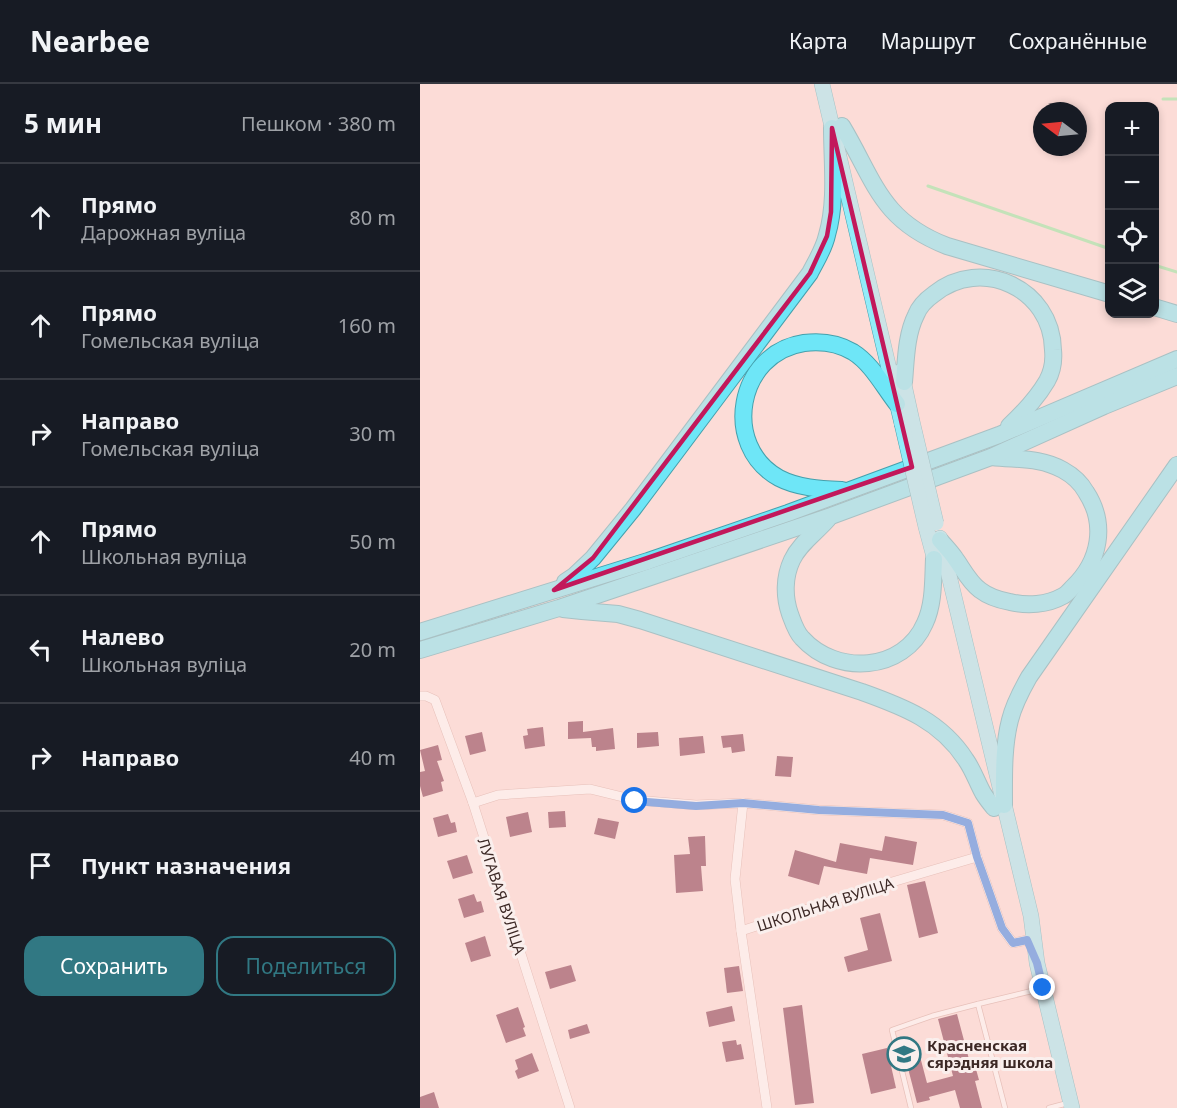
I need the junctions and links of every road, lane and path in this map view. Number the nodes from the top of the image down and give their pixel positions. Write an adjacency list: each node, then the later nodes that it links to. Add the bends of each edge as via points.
1 (822, 84): 3 (main road)
2 (832, 84): 3 (main road)
3 (837, 127): 4 (highway, via 854,146 887,206 921,234 947,246); 9 (main road); 10 (main road); 20 (highway, via 827,236 810,273 593,558)
4 (1105, 293)
5 (1159, 308): 6 (highway)
6 (1177, 314)
7 (1177, 359): 12 (highway)
8 (1177, 376): 13 (highway)
9 (904, 382): 11 (main road); 12 (highway, via 908,336 916,314 942,287 971,277 1005,282 1022,290 1046,319 1054,360 1048,380 1024,412)
10 (897, 404): 11 (main road); 15 (highway, via 870,366 833,344 793,345 774,354 757,370 746,393 743,416 747,440 765,468 796,485)
11 (907, 422): 17 (main road, bridge)
12 (999, 435): 15 (highway)
13 (991, 457): 16 (highway); 18 (highway, via 1044,462 1065,470 1082,484 1098,521 1094,559 1064,596 1042,604 1020,605 980,590)
14 (1177, 465): 27 (highway, via 1017,698 1006,745)
15 (852, 490): 20 (highway)
16 (831, 516): 19 (highway, via 802,544 791,561 785,583 786,604 800,637 834,660 860,664 880,661 911,645 927,620); 21 (highway)
17 (931, 525): 18 (main road); 19 (main road)
18 (940, 540): 27 (main road)
19 (934, 559): 27 (main road)
20 (554, 590): 22 (highway)
21 (559, 608): 23 (highway); 27 (highway, via 640,620 899,705 933,724 948,738 964,757 984,795)
22 (420, 632)
23 (420, 650)
24 (420, 696): 25 (street, ЛУГАВАЯ ВУЛІЦА, via 435,700)
25 (473, 803): 26 (street, via 498,795 590,789 635,801 696,806); 35 (street, ЛУГАВАЯ ВУЛІЦА)
26 (743, 803): 28 (street, via 943,815 968,823); 29 (street, via 735,879)
27 (999, 807): 30 (main road); 31 (main road, via 1031,916)
28 (977, 857): 29 (street, ШКОЛЬНАЯ ВУЛІЦА); 30 (street, via 1002,928 1013,943)
29 (741, 931): 36 (street, ШКОЛЬНАЯ ВУЛІЦА)
30 (1027, 940): 31 (main road)
31 (1037, 963): 32 (main road)
32 (1043, 988): 33 (lane); 34 (main road)
33 (978, 1004): 37 (lane, via 892,1030); 38 (lane)
34 (1071, 1105): 39 (lane)
35 (570, 1108)
36 (767, 1108)
37 (911, 1108)
38 (1005, 1108)
39 (1049, 1108)

